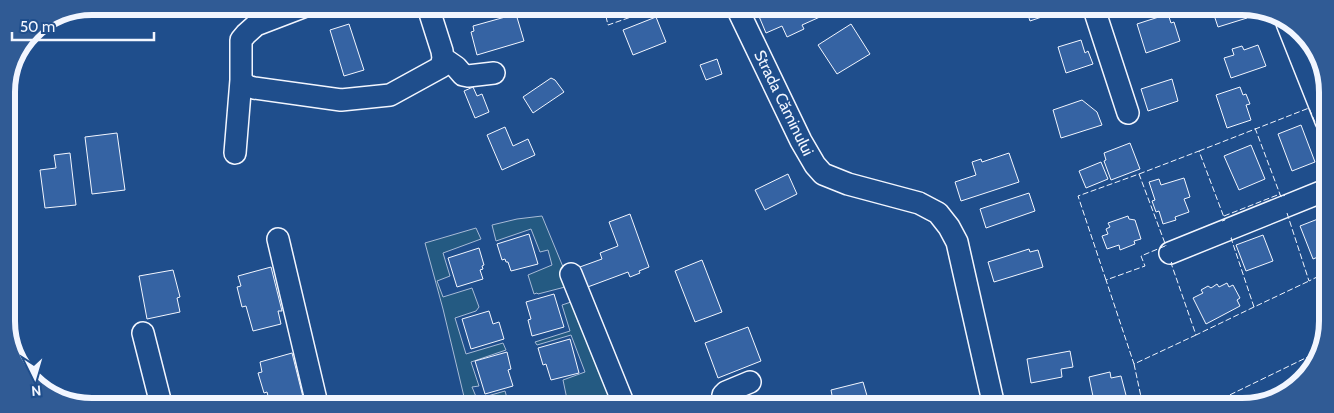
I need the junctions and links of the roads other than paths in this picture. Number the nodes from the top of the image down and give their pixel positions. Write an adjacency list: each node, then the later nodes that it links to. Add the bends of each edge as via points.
1 (282, 15): 8 (street, via 256,25 241,40)
2 (431, 15): 6 (street)
3 (740, 15): 22 (street, Strada Căminului, via 801,141 823,174 919,203 938,213 949,227 957,242)
4 (1096, 15): 10 (street)
5 (1291, 33): 9 (street)
6 (443, 58): 7 (street, via 463,75); 8 (street, via 441,66 390,95 341,100 254,88)
7 (494, 73)
8 (241, 80): 11 (street)
9 (1319, 103)
10 (1128, 112)
11 (235, 153)
12 (1319, 193): 14 (street)
13 (278, 239): 19 (street)
14 (1170, 253)
15 (571, 274): 20 (street)
16 (143, 333): 18 (street)
17 (750, 382): 21 (street, via 726,392)
18 (159, 398)
19 (316, 398)
20 (621, 398)
21 (723, 398)
22 (992, 398)

